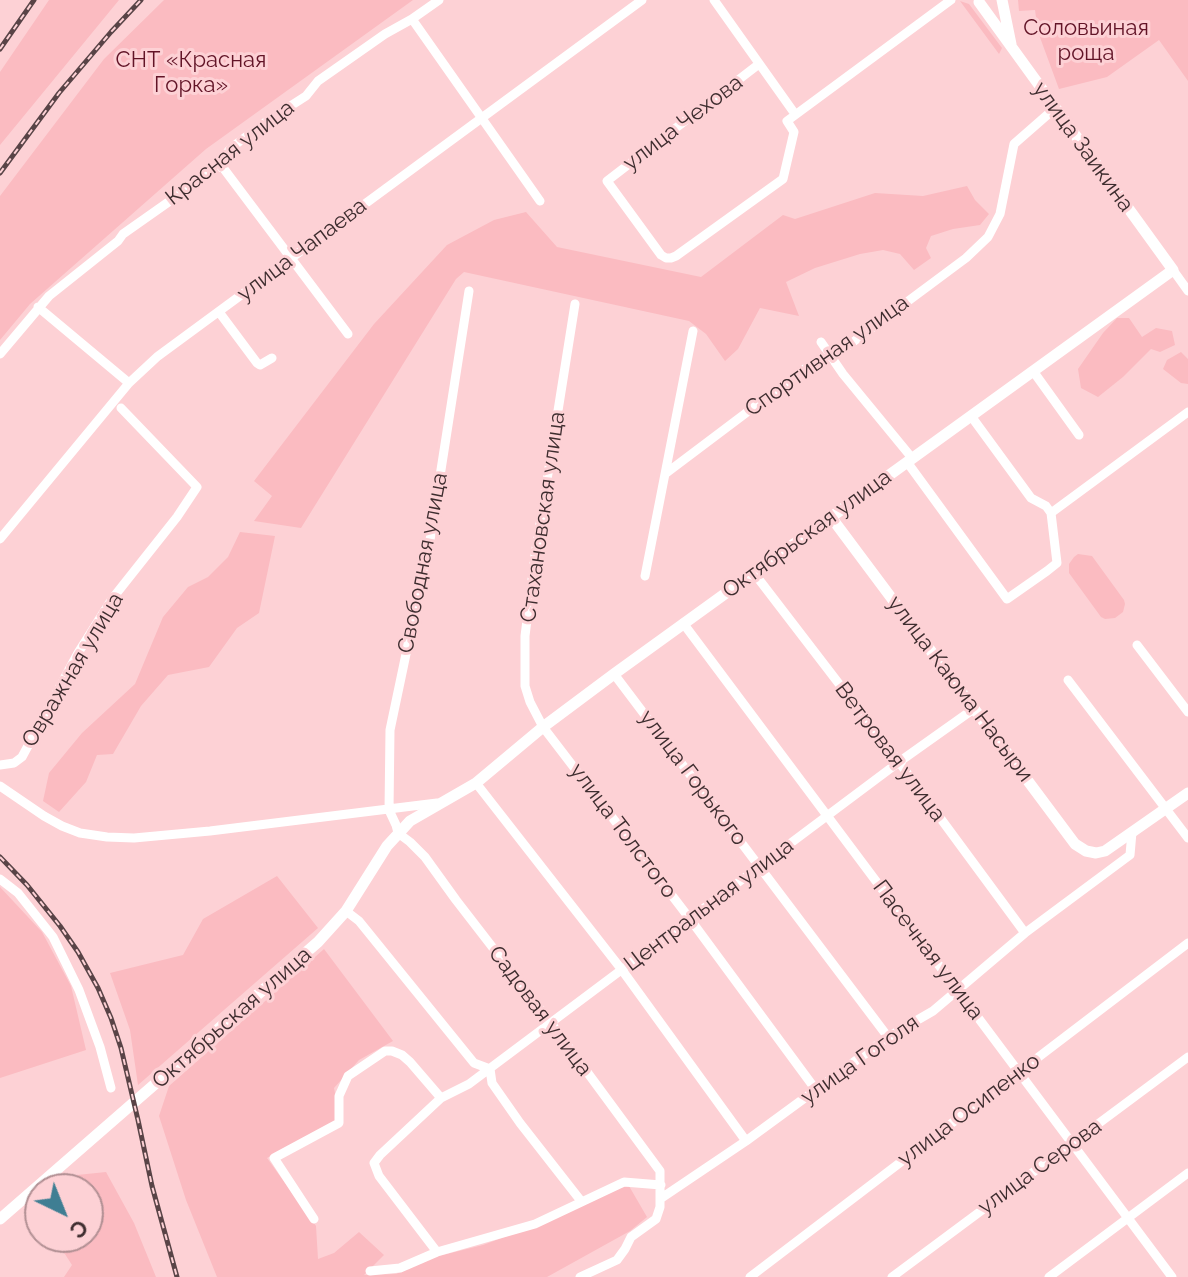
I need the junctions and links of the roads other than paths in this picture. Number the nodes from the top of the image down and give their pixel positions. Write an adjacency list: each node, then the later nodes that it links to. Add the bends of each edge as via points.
1 (439, 0): 7 (street, Красная улица)
2 (642, 0): 12 (street, улица Чапаева)
3 (714, 0): 9 (street)
4 (951, 0): 11 (street)
5 (1001, 0): 6 (main road, via 991,5); 8 (main road)
6 (978, 1): 8 (main road, улица Заикина)
7 (412, 19): 12 (street); 13 (street, Красная улица, via 318,81 306,96 231,148)
8 (1012, 48): 10 (main road, улица Заикина)
9 (759, 64): 11 (street); 11 (street, улица Чехова, via 607,181 661,255 676,256 783,179 794,132 787,121)
10 (1054, 109): 16 (main road, улица Заикина); 26 (street, Спортивная улица, via 1014,144 1000,214 988,237)
11 (795, 114)
12 (482, 117): 14 (street); 15 (street, улица Чапаева)
13 (221, 165): 15 (street); 20 (street, Красная улица, via 123,234)
14 (540, 201)
15 (292, 257): 21 (street, улица Чапаева); 23 (street)
16 (1173, 270): 18 (street, улица Заикина); 28 (main road, Октябрьская улица)
17 (469, 291): 55 (street, Свободная улица, via 430,540 390,730)
18 (1188, 291)
19 (575, 304): 47 (street, Стахановская улица, via 525,636 525,686)
20 (38, 307): 25 (street, Красная улица); 29 (street)
21 (219, 312): 27 (street, via 257,363); 29 (street, улица Чапаева)
22 (693, 331): 35 (street)
23 (348, 334)
24 (821, 342): 26 (street)
25 (0, 354)
26 (832, 357): 34 (street); 35 (street, Спортивная улица, via 807,367)
27 (272, 358)
28 (1033, 371): 32 (main road, Октябрьская улица); 33 (street)
29 (129, 383): 38 (street, улица Чапаева)
30 (121, 408): 49 (street, Овражная улица, via 197,487 112,599 22,757)
31 (1188, 412): 36 (street)
32 (971, 416): 34 (main road, Октябрьская улица); 36 (street, via 1031,498)
33 (1079, 435)
34 (909, 460): 36 (street, via 1007,599 1057,563); 37 (main road, Октябрьская улица)
35 (665, 474): 40 (street)
36 (1051, 513)
37 (831, 517): 39 (main road, Октябрьская улица); 45 (main road, улица Каюма Насыри)
38 (0, 539)
39 (754, 573): 41 (main road, Октябрьская улица); 48 (street, Ветровая улица)
40 (645, 576)
41 (683, 623): 43 (main road, Октябрьская улица); 56 (street, Пасечная улица)
42 (1137, 645): 46 (street)
43 (614, 674): 47 (main road, Октябрьская улица); 61 (street, улица Горького)
44 (1068, 680): 54 (street)
45 (975, 708): 48 (street, Центральная улица); 60 (main road, улица Каюма Насыри, via 1075,844)
46 (1188, 712)
47 (543, 727): 50 (main road, Октябрьская улица); 64 (street, улица Толстого)
48 (899, 762): 56 (street, Центральная улица); 65 (street, Ветровая улица)
49 (0, 765)
50 (476, 783): 53 (main road, Октябрьская улица); 67 (street)
51 (0, 786): 55 (street, Октябрьская улица, via 62,826 107,837)
52 (1188, 793): 54 (main road, улица Гоголя)
53 (445, 801): 55 (street, Октябрьская улица); 58 (main road, Октябрьская улица)
54 (1165, 809): 57 (main road, улица Гоголя); 59 (street)
55 (389, 810): 58 (street, Свободная улица)
56 (827, 816): 61 (street, Центральная улица); 68 (street, Пасечная улица)
57 (1132, 832): 60 (main road, улица Гоголя); 65 (street, улица Гоголя, via 1130,855)
58 (398, 833): 63 (main road, Октябрьская улица); 69 (street, Садовая улица, via 425,857)
59 (1188, 838)
60 (1096, 853)
61 (760, 866): 64 (street, Центральная улица); 70 (street, улица Горького)
62 (0, 879): 74 (street, via 53,937 79,990)
63 (346, 911): 72 (street, via 474,1063); 83 (main road, Октябрьская улица, via 318,942)
64 (690, 919): 67 (street, Центральная улица); 75 (street, улица Толстого)
65 (1025, 933): 68 (street, улица Гоголя)
66 (1188, 943): 73 (street, улица Осипенко)
67 (622, 970): 69 (street, Центральная улица); 77 (street)
68 (958, 990): 70 (street, улица Гоголя); 73 (street, Пасечная улица)
69 (551, 1023): 72 (street, Центральная улица); 80 (street, Садовая улица, via 660,1171)
70 (888, 1037): 75 (street, улица Гоголя)
71 (1188, 1057): 78 (street, улица Серова)
72 (490, 1069): 76 (street, Центральная улица); 82 (street, via 492,1083)
73 (1019, 1072): 78 (street, Пасечная улица); 89 (street, улица Осипенко)
74 (111, 1088)
75 (816, 1090): 77 (street, улица Гоголя)
76 (441, 1098): 84 (street, via 410,1062 392,1051 348,1076 339,1096 339,1123 274,1158); 86 (street, Центральная улица, via 374,1163)
77 (746, 1141): 81 (street, улица Гоголя)
78 (1072, 1144): 85 (street, Пасечная улица); 90 (street, улица Серова)
79 (1188, 1173): 85 (street)
80 (661, 1185): 81 (street, Садовая улица); 82 (street, via 624,1182)
81 (660, 1199): 88 (street, улица Гоголя, via 656,1219 631,1237 617,1260)
82 (581, 1201): 86 (street, via 535,1224)
83 (0, 1219)
84 (314, 1219)
85 (1129, 1219): 91 (street); 92 (street, Пасечная улица)
86 (437, 1252): 87 (street, via 400,1268)
87 (370, 1271)
88 (580, 1277)
89 (750, 1277)
90 (892, 1277)
91 (1049, 1277)
92 (1172, 1277)

